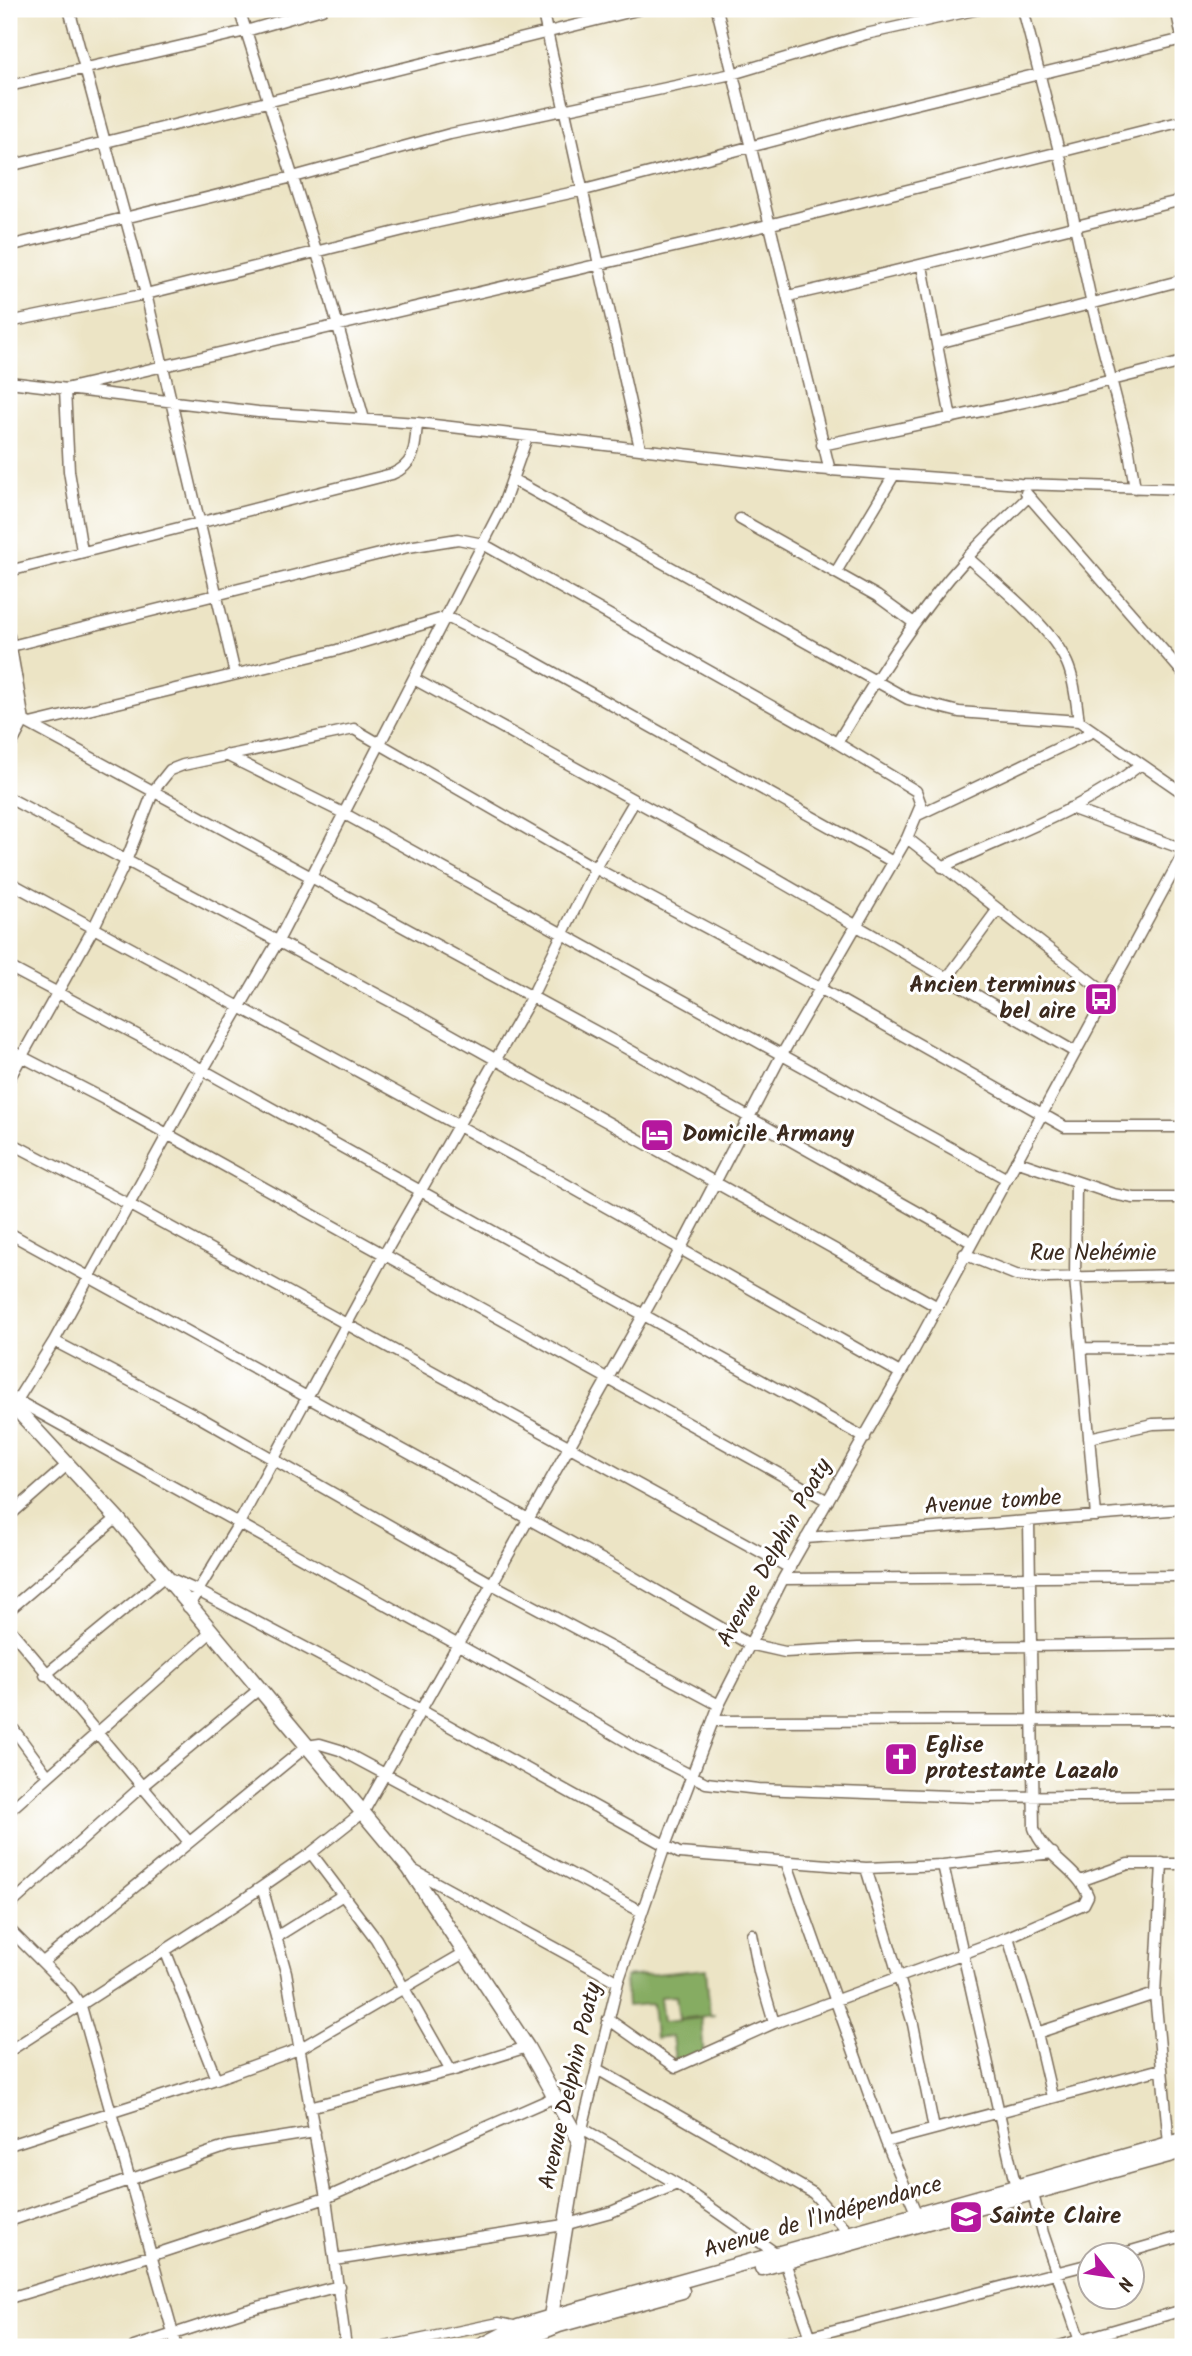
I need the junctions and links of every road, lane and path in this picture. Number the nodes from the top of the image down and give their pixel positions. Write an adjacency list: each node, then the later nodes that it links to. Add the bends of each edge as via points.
1 (68, 9): 13 (street)
2 (239, 9): 10 (street)
3 (321, 9): 10 (street)
4 (542, 9): 11 (street)
5 (640, 9): 11 (street)
6 (717, 9): 14 (street)
7 (979, 9): 14 (street, via 866,34)
8 (1023, 9): 15 (street)
9 (1176, 9): 12 (street)
10 (246, 31): 13 (street); 17 (street)
11 (547, 31): 17 (street); 18 (street)
12 (1183, 40): 15 (street)
13 (86, 70): 16 (street); 20 (street)
14 (732, 74): 18 (street); 21 (street)
15 (1040, 76): 21 (street); 22 (street)
16 (9, 86)
17 (268, 100): 20 (street); 24 (street)
18 (565, 109): 24 (street, via 450,134); 25 (street)
19 (1183, 121): 22 (street)
20 (103, 142): 23 (street); 27 (street)
21 (751, 146): 25 (street); 28 (street)
22 (1059, 151): 28 (street); 29 (street)
23 (9, 166)
24 (293, 177): 27 (street); 31 (street)
25 (584, 190): 31 (street); 32 (street)
26 (1183, 200): 29 (street)
27 (125, 217): 30 (street); 35 (street)
28 (772, 224): 32 (street); 36 (street)
29 (1076, 225): 33 (street); 37 (street)
30 (9, 246)
31 (316, 252): 35 (street); 39 (street)
32 (600, 263): 39 (street); 52 (street)
33 (922, 266): 36 (street); 40 (street)
34 (1183, 280): 37 (street)
35 (146, 294): 38 (street); 42 (street)
36 (788, 296): 51 (street)
37 (1092, 304): 40 (street); 43 (street)
38 (9, 322)
39 (336, 326): 42 (street); 48 (street)
40 (938, 343): 47 (street)
41 (1183, 362): 43 (street)
42 (163, 364): 45 (street); 46 (street)
43 (1112, 380): 47 (street); 57 (street)
44 (9, 382): 45 (street)
45 (65, 389): 46 (street); 63 (street, via 69,471)
46 (172, 403): 48 (street); 61 (street)
47 (951, 418): 51 (street)
48 (364, 419): 49 (street)
49 (417, 423): 50 (street); 61 (street, via 415,451 406,468)
50 (527, 437): 52 (street); 55 (street)
51 (822, 445): 53 (street)
52 (640, 448): 53 (street)
53 (830, 471): 54 (street)
54 (894, 475): 56 (street); 66 (street)
55 (512, 479): 62 (street); 74 (street)
56 (1020, 484): 57 (street); 59 (street)
57 (1135, 488): 58 (street)
58 (1183, 489)
59 (1028, 497): 64 (street); 71 (street)
60 (740, 519): 66 (street)
61 (199, 523): 63 (street); 67 (street)
62 (483, 544): 67 (street, via 458,539 408,547); 68 (street); 79 (street)
63 (82, 551): 65 (street)
64 (967, 557): 69 (street); 76 (street, via 1025,610 1058,648 1073,680)
65 (9, 571)
66 (835, 572): 69 (street)
67 (218, 595): 70 (street); 72 (street)
68 (447, 617): 72 (street); 73 (street); 94 (street)
69 (914, 624): 74 (street)
70 (10, 641): 77 (street)
71 (1183, 673)
72 (235, 674): 77 (street)
73 (414, 678): 80 (street); 87 (street)
74 (874, 682): 76 (street, via 908,699 959,712); 79 (street)
75 (9, 713): 77 (street)
76 (1079, 721): 78 (street)
77 (27, 723): 81 (street); 84 (street)
78 (1093, 732): 83 (street); 90 (street)
79 (837, 743): 90 (street, via 916,791 922,805)
80 (380, 744): 82 (street, via 354,729); 89 (street); 96 (street)
81 (9, 750)
82 (226, 755): 84 (street, via 170,771); 89 (street)
83 (1142, 764): 85 (street); 88 (street)
84 (154, 790): 93 (street); 97 (street)
85 (1183, 793)
86 (9, 798): 93 (street)
87 (634, 802): 96 (street); 100 (street)
88 (1070, 808): 92 (street); 95 (street)
89 (343, 813): 97 (street); 102 (street)
90 (918, 815): 91 (street)
91 (907, 838): 94 (street); 95 (street)
92 (1183, 852): 108 (street, Avenue Delphin Poaty)
93 (126, 861): 101 (street); 103 (street)
94 (893, 862): 100 (street)
95 (942, 867): 99 (street)
96 (595, 868): 102 (street); 106 (street)
97 (310, 878): 103 (street); 109 (street)
98 (9, 882): 101 (street)
99 (998, 909): 105 (street); 108 (street)
100 (857, 926): 105 (street); 106 (street)
101 (93, 929): 107 (street); 110 (street)
102 (563, 934): 109 (street); 113 (street)
103 (277, 943): 110 (street); 115 (street)
104 (9, 967): 107 (street)
105 (948, 977): 112 (street)
106 (821, 989): 113 (street); 118 (street)
107 (57, 993): 114 (street); 116 (street)
108 (1108, 995): 112 (street, Avenue Delphin Poaty)
109 (531, 998): 115 (street); 119 (street)
110 (240, 1008): 116 (street); 120 (street)
111 (9, 1049): 114 (street)
112 (1075, 1052): 118 (street, Avenue Delphin Poaty)
113 (781, 1056): 119 (street); 125 (street)
114 (22, 1057): 117 (street); 122 (street)
115 (493, 1060): 120 (street); 127 (street)
116 (203, 1070): 122 (street); 128 (street)
117 (9, 1079)
118 (1042, 1114): 121 (street, via 1065,1127); 124 (street, Avenue Delphin Poaty)
119 (747, 1118): 127 (street); 132 (street)
120 (459, 1126): 128 (street); 133 (street)
121 (1183, 1127)
122 (167, 1135): 130 (street); 135 (street)
123 (9, 1142): 130 (street)
124 (1016, 1161): 125 (street, Avenue Delphin Poaty); 126 (street)
125 (1007, 1179): 132 (street, Avenue Delphin Poaty)
126 (1076, 1182): 129 (street, via 1135,1198); 138 (street)
127 (713, 1183): 133 (street); 139 (street)
128 (420, 1193): 135 (street); 140 (street)
129 (1183, 1198)
130 (130, 1205): 137 (street); 141 (street)
131 (9, 1233): 137 (street)
132 (971, 1242): 134 (street, Avenue Delphin Poaty)
133 (680, 1250): 140 (street); 145 (street)
134 (964, 1254): 138 (street, Rue Nehémie, via 1016,1275); 139 (street, Avenue Delphin Poaty)
135 (384, 1255): 141 (street); 146 (street)
136 (1183, 1275): 138 (street, Rue Nehémie)
137 (90, 1277): 142 (street); 147 (street)
138 (1075, 1278): 143 (street)
139 (936, 1306): 145 (street, Avenue Delphin Poaty)
140 (643, 1316): 146 (street); 150 (street)
141 (347, 1326): 147 (street); 152 (street)
142 (54, 1341): 148 (street); 153 (street)
143 (1082, 1348): 144 (street); 151 (street)
144 (1183, 1349)
145 (900, 1373): 150 (street, Avenue Delphin Poaty)
146 (607, 1378): 152 (street); 155 (street)
147 (306, 1398): 153 (street); 160 (street)
148 (12, 1406): 154 (street); 162 (street)
149 (1183, 1423): 151 (street, via 1153,1424)
150 (865, 1438): 155 (street, Avenue Delphin Poaty)
151 (1089, 1438): 158 (street)
152 (568, 1446): 160 (street); 164 (street)
153 (273, 1460): 162 (street); 169 (street)
154 (67, 1465): 157 (street); 159 (street)
155 (828, 1501): 163 (street, Avenue Delphin Poaty)
156 (1183, 1509): 158 (street, Avenue tombe)
157 (9, 1516)
158 (1096, 1516): 161 (street, Avenue tombe)
159 (117, 1518): 165 (street); 172 (street)
160 (530, 1520): 169 (street); 175 (street)
161 (1028, 1522): 163 (street, Avenue tombe); 167 (street)
162 (238, 1525): 170 (street); 177 (street)
163 (806, 1538): 164 (street, Avenue Delphin Poaty)
164 (790, 1568): 168 (street, Avenue Delphin Poaty)
165 (164, 1576): 170 (street); 171 (street); 179 (street)
166 (1183, 1576): 167 (street)
167 (1031, 1578): 168 (street); 178 (street)
168 (783, 1579): 175 (street, Avenue Delphin Poaty)
169 (494, 1585): 177 (street); 181 (street)
170 (198, 1591): 171 (street); 182 (street)
171 (188, 1607): 174 (street)
172 (9, 1610)
173 (9, 1629): 179 (street)
174 (210, 1633): 180 (street); 187 (street)
175 (749, 1644): 178 (street, via 785,1652); 181 (street, Avenue Delphin Poaty)
176 (1183, 1644): 178 (street)
177 (458, 1645): 182 (street); 191 (street)
178 (1033, 1648): 185 (street)
179 (45, 1675): 187 (street)
180 (258, 1690): 188 (street); 192 (street)
181 (719, 1705): 184 (street, Avenue Delphin Poaty)
182 (420, 1711): 189 (street); 198 (street)
183 (1183, 1720): 185 (street)
184 (713, 1721): 185 (street); 191 (street, Avenue Delphin Poaty)
185 (1033, 1722): 194 (street)
186 (9, 1723): 190 (street)
187 (95, 1732): 190 (street); 192 (street)
188 (307, 1746): 189 (street, via 331,1746); 196 (street); 197 (street)
189 (385, 1774): 196 (street); 211 (street)
190 (48, 1776): 195 (street)
191 (691, 1778): 194 (street, via 758,1789); 198 (street, Avenue Delphin Poaty)
192 (141, 1787): 197 (street); 210 (street)
193 (1183, 1795): 194 (street)
194 (1033, 1798): 200 (street, via 1037,1836)
195 (9, 1811)
196 (363, 1811): 199 (street); 205 (street)
197 (189, 1842): 219 (street)
198 (665, 1846): 202 (street, via 680,1853); 211 (street, Avenue Delphin Poaty)
199 (312, 1853): 208 (street); 209 (street)
200 (1053, 1853): 204 (street); 207 (street)
201 (1162, 1863): 203 (street); 207 (street, via 1128,1864); 223 (street)
202 (787, 1864): 206 (street); 224 (street)
203 (1183, 1864)
204 (943, 1865): 206 (street); 218 (street)
205 (410, 1868): 217 (street); 221 (street)
206 (866, 1868): 220 (street)
207 (1080, 1881): 215 (street, via 1088,1896 1084,1904)
208 (262, 1887): 214 (street); 216 (street)
209 (343, 1895): 214 (street); 222 (street)
210 (9, 1906)
211 (642, 1912): 221 (street, Avenue Delphin Poaty)
212 (9, 1928): 219 (street)
213 (752, 1934): 227 (street)
214 (276, 1937): 230 (street)
215 (1008, 1937): 218 (street); 228 (street)
216 (165, 1951): 225 (street); 235 (street)
217 (464, 1952): 222 (street); 229 (street)
218 (961, 1952): 220 (street); 239 (street)
219 (43, 1962): 225 (street)
220 (899, 1978): 224 (street); 241 (street, via 914,2024)
221 (618, 1982): 226 (street, Avenue Delphin Poaty)
222 (405, 1985): 230 (street); 234 (street)
223 (1155, 1994): 228 (street); 232 (street)
224 (835, 2000): 227 (street); 245 (street)
225 (81, 2006): 231 (street); 240 (street)
226 (608, 2019): 227 (street, via 676,2067); 233 (street, Avenue Delphin Poaty)
227 (774, 2023)
228 (1037, 2033): 236 (street)
229 (527, 2047): 234 (street); 237 (street)
230 (299, 2049): 235 (street); 238 (street)
231 (9, 2051)
232 (1161, 2068): 236 (street); 246 (street)
233 (597, 2069): 243 (street, Avenue Delphin Poaty); 257 (street, via 813,2193)
234 (452, 2071): 238 (street)
235 (216, 2079): 240 (street)
236 (1052, 2096): 239 (street)
237 (555, 2097): 243 (street); 253 (street)
238 (309, 2107): 242 (street)
239 (997, 2110): 241 (street); 251 (street)
240 (111, 2113): 247 (street); 249 (street)
241 (934, 2129): 245 (street)
242 (314, 2132): 249 (street, via 228,2146); 253 (street)
243 (581, 2135): 250 (street); 256 (street, Avenue Delphin Poaty)
244 (1183, 2140): 246 (street, Avenue de l'Indépendance)
245 (886, 2142): 254 (street)
246 (1168, 2144): 251 (street, Avenue de l'Indépendance)
247 (9, 2145)
248 (1183, 2151): 252 (street, Avenue de l'Indépendance)
249 (131, 2181): 255 (street); 260 (street)
250 (677, 2184): 256 (street, via 611,2212); 261 (street)
251 (1016, 2188): 254 (street, Avenue de l'Indépendance)
252 (1033, 2194): 261 (street, Avenue de l'Indépendance); 264 (street)
253 (326, 2198): 260 (street); 262 (street)
254 (917, 2215): 257 (street, Avenue de l'Indépendance)
255 (9, 2221)
256 (564, 2225): 262 (street); 268 (street, Avenue Delphin Poaty)
257 (848, 2232): 261 (street, Avenue de l'Indépendance)
258 (1183, 2236): 259 (street)
259 (1146, 2247)
260 (153, 2255): 266 (street); 271 (street)
261 (781, 2258): 268 (street, Avenue de l'Indépendance); 269 (street)
262 (335, 2260): 265 (street)
263 (1076, 2269): 264 (street)
264 (1058, 2275): 269 (street); 272 (street)
265 (339, 2286): 271 (street, via 247,2310); 274 (street)
266 (9, 2298)
267 (1183, 2309): 272 (street)
268 (548, 2323): 270 (street, Avenue de l'Indépendance)
269 (810, 2335): 278 (street); 279 (street)
270 (524, 2337): 275 (street, via 499,2323); 276 (street, Avenue de l'Indépendance); 277 (street, Avenue de l'Indépendance)
271 (175, 2342): 273 (street)
272 (1081, 2344): 280 (street)
273 (134, 2347)
274 (346, 2347)
275 (385, 2347)
276 (479, 2347)
277 (504, 2347)
278 (769, 2347)
279 (814, 2347)
280 (1056, 2347)

